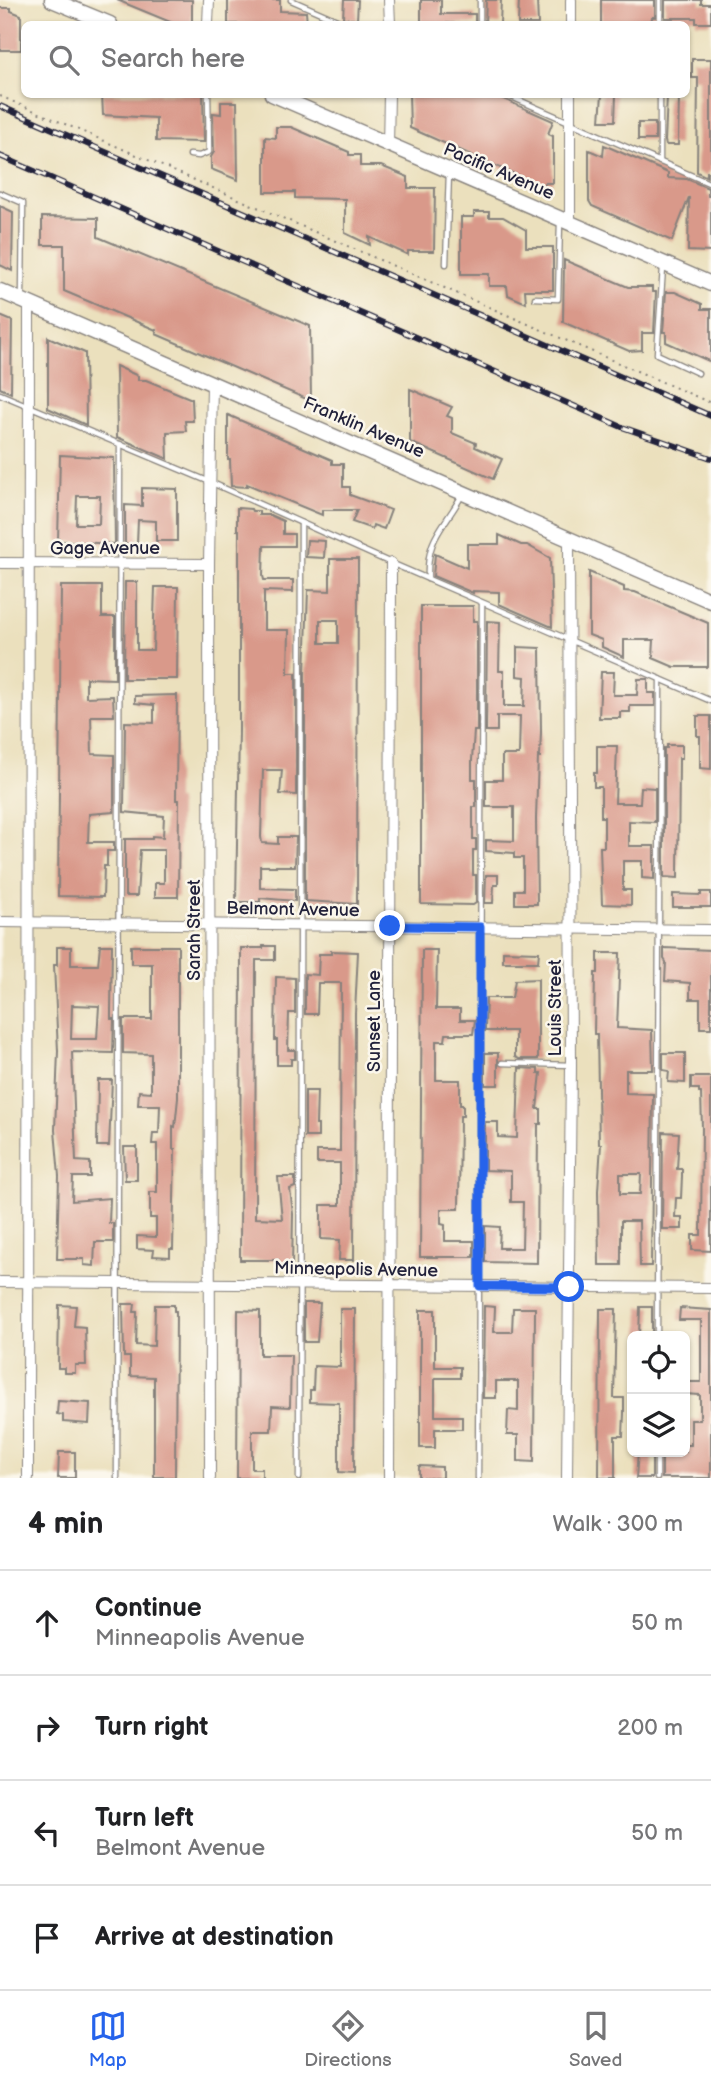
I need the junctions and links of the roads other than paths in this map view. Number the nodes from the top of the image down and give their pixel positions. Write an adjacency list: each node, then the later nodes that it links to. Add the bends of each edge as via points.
1 (52, 0): 9 (main road)
2 (209, 0): 10 (street)
3 (292, 0): 8 (lane)
4 (390, 0): 12 (street)
5 (480, 0): 13 (lane)
6 (571, 0): 14 (street)
7 (660, 0): 15 (lane)
8 (300, 2): 11 (lane)
9 (103, 21)
10 (208, 21)
11 (340, 21)
12 (390, 21)
13 (480, 21)
14 (571, 21)
15 (660, 21)
16 (208, 98): 24 (lane, via 209,152)
17 (281, 98): 23 (main road, Pacific Avenue)
18 (389, 98): 23 (street)
19 (514, 98): 22 (lane)
20 (570, 98): 22 (street)
21 (660, 98): 25 (lane)
22 (570, 124): 25 (lane); 29 (street)
23 (388, 146): 26 (main road, Pacific Avenue)
24 (190, 155)
25 (660, 162): 27 (lane)
26 (449, 171): 29 (main road, Pacific Avenue); 31 (lane)
27 (711, 184)
28 (0, 192): 35 (lane, via 23,202)
29 (565, 219): 30 (main road, Pacific Avenue); 34 (lane, via 558,299)
30 (663, 263): 32 (main road, Pacific Avenue); 36 (lane, via 657,354)
31 (446, 264)
32 (711, 284)
33 (0, 291): 35 (main road, Franklin Avenue)
34 (535, 298)
35 (26, 302): 37 (main road, Franklin Avenue); 39 (street)
36 (698, 373)
37 (212, 382): 41 (street, Sarah Street); 42 (main road, Franklin Avenue)
38 (0, 394): 39 (lane)
39 (30, 407): 40 (lane); 46 (street)
40 (120, 444): 41 (lane); 48 (lane)
41 (210, 482): 43 (lane); 49 (street, Sarah Street)
42 (464, 492): 44 (main road, Franklin Avenue); 50 (lane, via 433,540)
43 (301, 523): 47 (lane); 60 (lane)
44 (569, 537): 51 (main road, Franklin Avenue); 53 (street, Louis Street)
45 (0, 563): 46 (street, Gage Avenue)
46 (29, 563): 48 (street, Gage Avenue); 57 (street)
47 (391, 563): 50 (lane); 61 (street, Sunset Lane)
48 (120, 564): 49 (street, Gage Avenue); 58 (lane)
49 (209, 564): 59 (street, Sarah Street)
50 (428, 579): 52 (lane)
51 (711, 601)
52 (482, 603): 53 (lane); 62 (lane)
53 (571, 641): 54 (lane); 63 (street, Louis Street)
54 (660, 679): 55 (lane); 64 (lane)
55 (711, 701)
56 (0, 922): 57 (street, Belmont Avenue)
57 (28, 922): 58 (street, Belmont Avenue); 69 (street)
58 (118, 923): 59 (street, Belmont Avenue); 70 (lane)
59 (210, 924): 60 (street, Belmont Avenue); 71 (street, Sarah Street)
60 (300, 925): 61 (street, Belmont Avenue); 72 (lane)
61 (390, 926): 62 (street, Belmont Avenue); 73 (street, Sunset Lane)
62 (480, 927): 63 (street, Belmont Avenue); 74 (lane)
63 (570, 928): 64 (street, Belmont Avenue); 67 (street, Louis Street)
64 (660, 929): 65 (street, Belmont Avenue); 76 (lane)
65 (711, 929)
66 (502, 1063): 67 (lane)
67 (570, 1065): 75 (street, Louis Street)
68 (0, 1282): 69 (street, Minneapolis Avenue)
69 (27, 1282): 70 (street, Minneapolis Avenue); 80 (street)
70 (118, 1283): 71 (street, Minneapolis Avenue); 81 (lane)
71 (209, 1284): 72 (street, Minneapolis Avenue); 82 (street, Sarah Street)
72 (299, 1285): 73 (street, Minneapolis Avenue); 83 (lane)
73 (389, 1285): 74 (street, Minneapolis Avenue); 84 (street, Sunset Lane)
74 (480, 1286): 75 (street, Minneapolis Avenue); 85 (lane)
75 (569, 1287): 76 (street, Minneapolis Avenue); 86 (street, Louis Street)
76 (658, 1288): 77 (street, Minneapolis Avenue); 78 (lane)
77 (711, 1288)
78 (657, 1331)
79 (657, 1457): 87 (lane)
80 (28, 1478)
81 (117, 1478)
82 (210, 1478)
83 (299, 1478)
84 (389, 1478)
85 (478, 1478)
86 (568, 1478)
87 (657, 1478)

